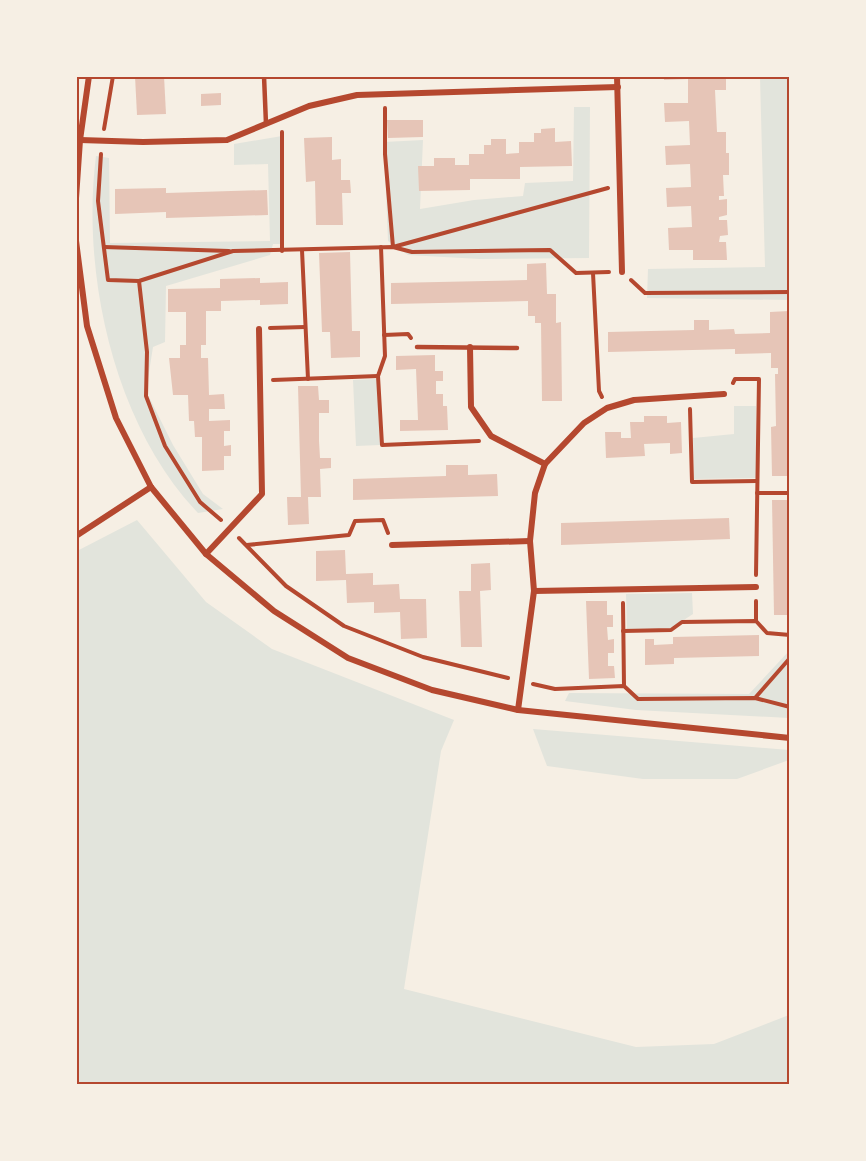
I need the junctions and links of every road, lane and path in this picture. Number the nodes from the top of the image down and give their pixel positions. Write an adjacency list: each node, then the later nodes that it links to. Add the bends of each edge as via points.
1 (89, 76): 9 (street)
2 (113, 76): 10 (path)
3 (264, 76): 8 (lane)
4 (617, 76): 5 (street)
5 (618, 87): 6 (street); 11 (street)
6 (386, 92): 7 (street, via 333,99); 16 (path, via 385,154)
7 (282, 118): 8 (street); 19 (path)
8 (266, 124): 10 (street, via 227,140)
9 (80, 140): 10 (street); 12 (street)
10 (101, 141): 14 (path, via 98,201)
11 (621, 185): 16 (path); 20 (street)
12 (76, 198)
13 (76, 241): 39 (street, via 87,326 116,418)
14 (104, 247): 18 (path); 22 (path, via 108,280)
15 (381, 247): 16 (path); 17 (path); 26 (path)
16 (393, 247): 21 (path, via 412,252 550,250 576,273)
17 (302, 250): 19 (path); 24 (path)
18 (233, 251): 19 (path); 22 (path)
19 (282, 251)
20 (622, 272): 21 (path); 23 (path, via 645,293)
21 (593, 273): 35 (path, via 599,391)
22 (139, 281): 42 (path, via 147,352 146,396 165,446 200,502)
23 (789, 292)
24 (306, 327): 25 (path); 31 (path)
25 (259, 329): 32 (street)
26 (384, 334): 27 (path, via 408,334); 30 (path, via 385,356)
27 (417, 347): 28 (lane)
28 (470, 347): 29 (lane); 36 (street, via 471,407)
29 (517, 348)
30 (378, 376): 31 (path); 36 (path, via 382,445 486,441)
31 (308, 379): 32 (path)
32 (260, 381): 42 (street, via 262,494)
33 (724, 394): 34 (street); 38 (path, via 735,379 759,379)
34 (689, 397): 35 (street, via 634,400); 38 (path, via 692,482)
35 (607, 408): 37 (street, via 584,423)
36 (491, 436): 37 (street)
37 (545, 464): 44 (street, via 535,493)
38 (758, 481): 40 (path)
39 (151, 487): 43 (street); 47 (street)
40 (757, 493): 41 (path); 48 (path)
41 (789, 493)
42 (230, 529): 45 (path); 47 (street)
43 (76, 536)
44 (530, 541): 46 (street); 49 (street)
45 (246, 545): 46 (path, via 350,535 355,521 383,520); 55 (path, via 286,586 344,626 423,657)
46 (392, 545)
47 (206, 554): 59 (street, via 274,611 348,658 432,690)
48 (756, 588): 50 (street); 51 (path)
49 (534, 591): 50 (street); 55 (street)
50 (623, 591): 52 (path)
51 (756, 621): 52 (path, via 682,622 671,630); 53 (path, via 767,633)
52 (623, 631): 56 (path)
53 (789, 635)
54 (789, 658): 57 (path)
55 (523, 682): 56 (path, via 555,689); 59 (street)
56 (624, 686): 57 (path, via 638,699)
57 (755, 698): 58 (path)
58 (789, 707)
59 (518, 710): 60 (street)
60 (789, 738)

